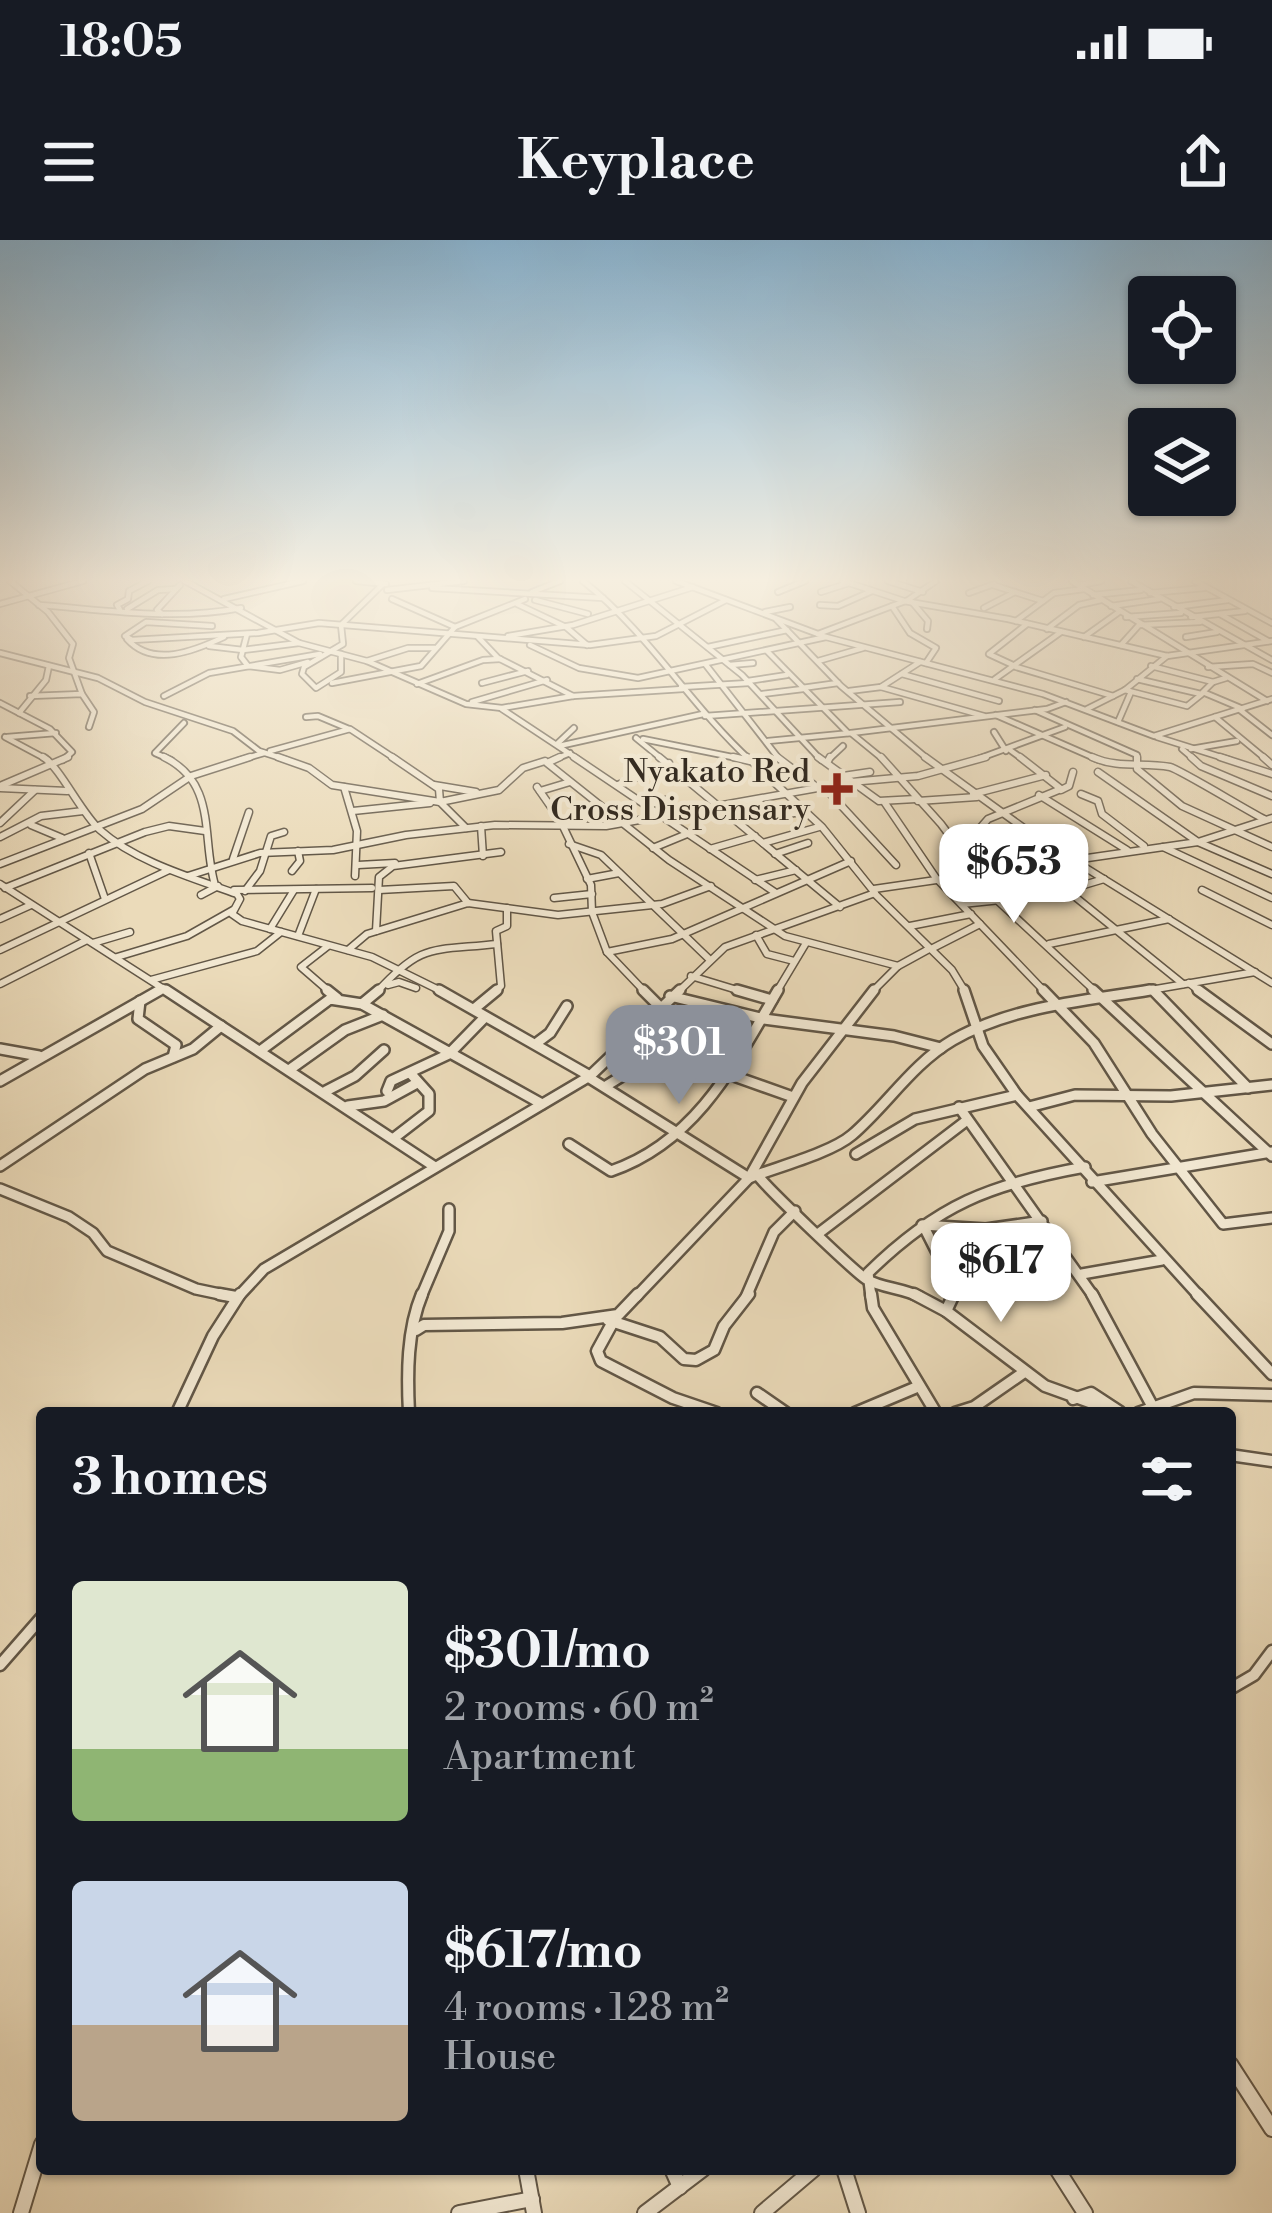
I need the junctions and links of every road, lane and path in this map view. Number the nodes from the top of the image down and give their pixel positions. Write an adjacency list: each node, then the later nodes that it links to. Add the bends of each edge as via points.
1 (47, 673): 47 (street)
2 (74, 673): 45 (street)
3 (77, 673): 95 (street, via 232,731)
4 (215, 673): 48 (street)
5 (303, 673): 31 (street, via 315,688)
6 (341, 673): 31 (street)
7 (387, 673): 31 (street)
8 (396, 673): 36 (street)
9 (446, 673): 36 (street)
10 (520, 673): 34 (street)
11 (532, 673): 29 (street)
12 (608, 673): 26 (street)
13 (672, 673): 26 (street); 40 (street)
14 (713, 673): 37 (street)
15 (739, 673): 32 (street)
16 (817, 673): 23 (street)
17 (976, 673): 30 (street)
18 (1006, 673): 30 (street)
19 (1036, 673): 50 (street)
20 (1143, 673): 28 (street)
21 (1178, 673): 33 (street)
22 (1217, 673): 27 (street)
23 (830, 674): 35 (street)
24 (902, 674): 38 (street); 51 (street)
25 (787, 675): 32 (street); 41 (street)
26 (642, 678): 39 (street)
27 (1226, 678): 33 (street); 54 (street)
28 (1137, 679): 43 (street); 44 (street)
29 (547, 680): 49 (street); 56 (street)
30 (994, 680): 53 (street)
31 (332, 682)
32 (748, 682): 37 (street); 46 (street)
33 (1213, 682): 44 (street)
34 (482, 683)
35 (838, 683): 41 (street); 42 (street)
36 (417, 684): 56 (street)
37 (724, 685): 40 (street); 64 (street)
38 (881, 687): 42 (street); 68 (street)
39 (642, 688): 40 (street); 49 (street)
40 (682, 688): 66 (street)
41 (802, 688): 46 (street); 59 (street)
42 (848, 691): 57 (street)
43 (1128, 691): 44 (street, via 1187,706); 50 (street); 71 (street)
44 (1203, 693): 60 (street)
45 (82, 694): 47 (street); 73 (street, via 94,712)
46 (762, 694): 61 (street)
47 (30, 696): 65 (street)
48 (164, 696)
49 (573, 696): 58 (street)
50 (1113, 696): 63 (street)
51 (999, 701)
52 (900, 702): 57 (street)
53 (1066, 702): 62 (street); 63 (street)
54 (1271, 702): 60 (street)
55 (0, 703): 65 (street)
56 (466, 704): 58 (street)
57 (865, 705): 59 (street); 77 (street)
58 (502, 709): 91 (street)
59 (821, 709): 61 (street); 79 (street)
60 (1241, 709): 70 (street); 82 (street)
61 (774, 710): 64 (street); 87 (street)
62 (1035, 710): 67 (street); 74 (street)
63 (1087, 710): 71 (street)
64 (741, 712): 66 (street); 88 (street)
65 (19, 713): 78 (street)
66 (704, 715): 81 (street); 99 (street)
67 (995, 715): 68 (street); 83 (street)
68 (984, 716): 77 (street)
69 (306, 717): 76 (street)
70 (1215, 717): 84 (street); 89 (street)
71 (1118, 722): 84 (street)
72 (184, 723): 116 (street, via 155,753)
73 (88, 727)
74 (1065, 727): 83 (street); 105 (street, via 1137,755)
75 (574, 728): 91 (street)
76 (350, 729): 95 (street); 120 (street)
77 (891, 729): 79 (street); 110 (street)
78 (56, 733): 85 (street); 103 (street, via 72,752)
79 (850, 733): 87 (street); 117 (street)
80 (994, 733): 94 (street)
81 (613, 734): 86 (street); 91 (street)
82 (1272, 735)
83 (1042, 736): 94 (street); 105 (street, via 1112,766)
84 (1155, 736): 90 (street)
85 (2, 738): 103 (street)
86 (636, 738): 99 (street); 102 (street)
87 (800, 739): 88 (street); 104 (street)
88 (768, 741): 122 (street, via 783,764)
89 (1237, 741): 93 (street); 98 (street)
90 (1178, 745): 93 (street); 108 (street)
91 (559, 746): 96 (street); 101 (street)
92 (842, 746): 104 (street)
93 (1191, 749): 100 (street)
94 (1008, 750): 110 (street); 115 (street)
95 (264, 753): 116 (street); 124 (street)
96 (570, 753): 101 (street); 121 (street)
97 (1148, 754): 106 (street)
98 (1258, 754): 100 (street); 109 (street)
99 (749, 761): 130 (street)
100 (1231, 761): 109 (street)
101 (546, 762): 118 (street); 128 (street)
102 (669, 763): 121 (street); 140 (street)
103 (52, 764): 123 (street); 127 (street)
104 (828, 764): 114 (street); 122 (street)
105 (1137, 764): 106 (street); 160 (street, via 1160,791)
106 (1154, 764): 107 (street)
107 (1175, 766): 108 (street); 149 (street)
108 (1201, 766): 133 (street)
109 (1272, 770)
110 (941, 771): 117 (street); 131 (street)
111 (870, 772): 114 (street)
112 (1073, 772): 126 (street)
113 (1099, 772): 166 (street)
114 (843, 776): 119 (street)
115 (1046, 776): 126 (street); 131 (street)
116 (188, 777): 155 (street); 158 (street, via 208,813)
117 (898, 777): 119 (street); 135 (street)
118 (570, 782): 152 (street); 157 (street, via 539,789)
119 (851, 782): 122 (street); 138 (street)
120 (433, 785): 128 (street); 136 (street)
121 (618, 785): 139 (street)
122 (818, 785): 130 (street); 191 (street)
123 (0, 787): 125 (street)
124 (344, 787): 136 (street); 143 (street)
125 (35, 790): 127 (street); 150 (street)
126 (1061, 790): 132 (street)
127 (67, 791): 142 (street)
128 (482, 793): 136 (street)
129 (1082, 794): 173 (street)
130 (786, 795): 140 (street); 145 (street)
131 (975, 795): 135 (street); 146 (street)
132 (1039, 795): 141 (street); 146 (street)
133 (1272, 796)
134 (672, 798): 139 (street)
135 (917, 800): 138 (street); 196 (street)
136 (441, 802): 143 (street); 156 (street)
137 (1070, 802): 141 (street)
138 (885, 803): 200 (street)
139 (648, 806): 147 (street)
140 (722, 807): 147 (street); 162 (street)
141 (1058, 807): 176 (street)
142 (83, 811): 151 (street, via 41,815); 155 (street)
143 (353, 811): 169 (street)
144 (249, 812): 184 (street)
145 (802, 812): 148 (street); 154 (street)
146 (1003, 814): 183 (street); 188 (street, via 984,821 982,834)
147 (664, 817): 152 (street); 161 (street)
148 (765, 817)
149 (1270, 820): 160 (street)
150 (0, 823)
151 (31, 824): 163 (street); 164 (street)
152 (622, 824): 157 (street); 172 (street)
153 (481, 826): 156 (street); 157 (street); 182 (street)
154 (819, 827): 167 (street); 185 (street)
155 (97, 828): 164 (street); 165 (street)
156 (466, 828): 169 (street)
157 (562, 829): 170 (street)
158 (205, 831): 165 (street, via 168,826); 189 (street)
159 (284, 832): 180 (street)
160 (1235, 832): 166 (street); 174 (street)
161 (688, 834): 172 (street); 175 (street)
162 (755, 836): 167 (street); 175 (street)
163 (0, 837)
164 (62, 838): 187 (street)
165 (118, 841): 179 (street); 192 (street)
166 (1198, 842): 171 (street); 197 (street)
167 (763, 843): 181 (street)
168 (808, 843): 181 (street)
169 (354, 844): 177 (street); 190 (street)
170 (569, 844): 195 (street, via 599,854); 201 (street)
171 (1162, 846): 173 (street); 220 (street)
172 (653, 848): 206 (street)
173 (1146, 848): 176 (street)
174 (1272, 848)
175 (710, 849): 204 (street)
176 (1127, 850): 183 (street)
177 (298, 851): 180 (street); 194 (street)
178 (501, 852): 182 (street)
179 (89, 853): 207 (street); 221 (street)
180 (264, 853): 184 (street); 213 (street)
181 (775, 854): 193 (street)
182 (482, 856): 186 (street)
183 (1070, 858): 188 (street); 203 (street)
184 (233, 859): 189 (street)
185 (851, 861): 202 (street); 214 (street)
186 (400, 863): 190 (street); 209 (street)
187 (0, 864)
188 (1029, 864): 196 (street); 215 (street)
189 (211, 865): 198 (street); 205 (street)
190 (358, 865): 199 (street)
191 (896, 865)
192 (169, 869): 198 (street); 221 (street)
193 (796, 870): 202 (street); 204 (street)
194 (292, 871)
195 (620, 873): 201 (street); 226 (street)
196 (977, 873): 200 (street); 222 (street)
197 (1272, 874)
198 (188, 876): 205 (street)
199 (355, 876)
200 (936, 878): 214 (street); 225 (street)
201 (587, 879): 217 (street)
202 (802, 879): 216 (street); 227 (street)
203 (1104, 879): 215 (street); 235 (street)
204 (755, 880): 216 (street)
205 (216, 885): 210 (street); 218 (street)
206 (711, 886): 226 (street); 229 (street)
207 (2, 887): 223 (street)
208 (316, 889): 209 (street); 211 (street); 247 (street)
209 (375, 889): 224 (street, via 454,886); 242 (street)
210 (229, 890): 213 (street); 230 (street, via 239,897)
211 (294, 890): 213 (street); 241 (street)
212 (1202, 890): 238 (street)
213 (245, 891)
214 (874, 891): 227 (street); 239 (street)
215 (1066, 891): 222 (street); 245 (street)
216 (776, 893): 229 (street)
217 (592, 894): 219 (street); 231 (street)
218 (201, 895)
219 (554, 898)
220 (1272, 898)
221 (105, 899): 236 (street)
222 (998, 901): 225 (street); 253 (street)
223 (32, 904): 234 (street); 236 (street)
224 (468, 904): 228 (street); 242 (street)
225 (962, 904): 232 (street)
226 (648, 905): 231 (street); 248 (street)
227 (840, 907): 240 (street)
228 (507, 908): 231 (street); 252 (street)
229 (748, 908): 233 (street); 240 (street)
230 (232, 910): 241 (street); 259 (street, via 187,936)
231 (592, 912): 258 (street)
232 (971, 914): 237 (street); 239 (street)
233 (734, 916): 248 (street); 250 (street)
234 (0, 919)
235 (1169, 919): 245 (street); 264 (street)
236 (58, 921): 249 (street); 256 (street)
237 (980, 924): 255 (street); 280 (street)
238 (1272, 925)
239 (910, 926): 255 (street)
240 (777, 927): 246 (street); 251 (street)
241 (270, 929): 244 (street)
242 (376, 931): 257 (street)
243 (130, 932): 249 (street)
244 (281, 932): 247 (street); 266 (street, via 257,951)
245 (1113, 933): 253 (street); 268 (street)
246 (756, 935): 250 (street); 261 (street, via 767,954)
247 (298, 936): 254 (street)
248 (683, 938): 258 (street); 260 (street)
249 (90, 941): 259 (street); 269 (street)
250 (735, 943): 260 (street)
251 (806, 943): 261 (street); 262 (street)
252 (497, 944): 263 (street, via 417,955); 283 (street, via 501,986)
253 (1049, 944): 276 (street)
254 (330, 945): 257 (street); 275 (street, via 301,968)
255 (931, 948): 262 (street); 288 (street, via 966,993)
256 (0, 950)
257 (348, 950): 263 (street)
258 (607, 952): 282 (street)
259 (116, 957): 266 (street)
260 (709, 959): 265 (street)
261 (794, 961): 278 (street)
262 (898, 966): 289 (street)
263 (396, 968): 270 (street); 283 (street)
264 (1255, 972): 267 (street); 268 (street)
265 (691, 976): 274 (street); 278 (street)
266 (151, 980): 271 (street)
267 (1272, 982)
268 (1186, 983): 273 (street); 291 (street)
269 (0, 984)
270 (388, 985): 272 (street); 279 (street)
271 (163, 988): 277 (street); 287 (street)
272 (416, 988)
273 (1153, 989): 276 (street); 307 (street)
274 (669, 996): 282 (street); 286 (street)
275 (338, 998): 279 (street); 295 (street)
276 (1103, 998): 280 (street); 310 (street)
277 (140, 1000): 297 (street); 298 (street, via 138,1019 176,1045)
278 (772, 1000): 286 (street)
279 (362, 1004): 284 (street)
280 (1060, 1004): 288 (street); 313 (street)
281 (567, 1006): 290 (street)
282 (659, 1006): 302 (street)
283 (474, 1009): 285 (street)
284 (383, 1015): 296 (street); 299 (street, via 346,1029)
285 (485, 1017): 290 (street); 296 (street)
286 (764, 1019): 289 (street); 301 (street)
287 (221, 1026): 295 (street); 298 (street)
288 (977, 1028): 292 (street); 311 (street)
289 (842, 1031): 292 (street); 312 (street)
290 (538, 1042): 302 (street)
291 (1272, 1043)
292 (941, 1048): 328 (street, via 849,1138)
293 (0, 1049): 297 (street)
294 (384, 1050): 308 (street)
295 (260, 1051): 299 (street)
296 (449, 1054): 303 (street); 314 (street)
297 (39, 1056): 304 (street)
298 (173, 1057): 324 (street)
299 (289, 1070): 308 (street)
300 (627, 1073): 306 (street)
301 (728, 1074): 312 (street); 319 (street)
302 (589, 1076): 306 (street); 314 (street)
303 (414, 1078): 309 (street, via 390,1082); 315 (street, via 384,1101); 320 (street, via 429,1094 429,1111)
304 (0, 1082)
305 (1272, 1085): 307 (street)
306 (605, 1086): 319 (street)
307 (1248, 1088): 310 (street)
308 (326, 1091): 315 (street)
309 (387, 1091)
310 (1207, 1092): 313 (street); 323 (street)
311 (1017, 1096): 316 (street); 317 (street)
312 (794, 1097): 328 (street)
313 (1128, 1097): 317 (street, via 1075,1095); 327 (street)
314 (542, 1104): 325 (street)
315 (348, 1106): 320 (street)
316 (959, 1107): 318 (street); 322 (street, via 898,1126)
317 (1029, 1107): 326 (street)
318 (967, 1121): 329 (street); 337 (street)
319 (678, 1135): 321 (street, via 631,1167 608,1171); 328 (street)
320 (394, 1138): 325 (street)
321 (569, 1144)
322 (856, 1154)
323 (1271, 1154): 327 (street)
324 (0, 1166)
325 (435, 1167): 343 (street, via 295,1249)
326 (1085, 1167): 329 (street); 330 (street)
327 (1179, 1168): 330 (street); 334 (street, via 1222,1224)
328 (753, 1176): 333 (street); 345 (street)
329 (1015, 1179): 335 (street); 336 (street, via 952,1202)
330 (1092, 1183): 339 (street)
331 (0, 1189): 343 (street, via 68,1217 112,1254)
332 (449, 1209): 346 (street, via 449,1231 420,1291)
333 (795, 1211): 337 (street); 345 (street, via 771,1231 749,1292 704,1358 684,1358 660,1337)
334 (1272, 1218)
335 (1042, 1221): 336 (street, via 986,1229); 338 (street)
336 (922, 1223): 341 (street); 342 (street)
337 (819, 1233): 341 (street)
338 (1060, 1245): 340 (street); 342 (street)
339 (1162, 1260): 340 (street); 348 (street)
340 (1082, 1274): 360 (street)
341 (867, 1280): 344 (street); 349 (street, via 873,1308)
342 (952, 1282): 344 (street, via 956,1294)
343 (236, 1297): 352 (street)
344 (946, 1311): 347 (street)
345 (611, 1320): 346 (street); 354 (street, via 597,1351 601,1361)
346 (416, 1330): 353 (street)
347 (1023, 1372): 358 (street); 359 (street, via 1073,1399 1091,1393)
348 (1272, 1374)
349 (917, 1388): 356 (street); 357 (street)
350 (757, 1393): 355 (street)
351 (1272, 1395): 361 (street, via 1194,1393)
352 (180, 1407)
353 (409, 1407)
354 (699, 1407)
355 (777, 1407)
356 (870, 1407)
357 (929, 1407)
358 (975, 1407)
359 (1111, 1407)
360 (1153, 1407)
361 (1162, 1407)
362 (1236, 1456): 363 (street)
363 (1272, 1462)
364 (36, 1624): 366 (street)
365 (1272, 1652): 367 (street)
366 (0, 1665)
367 (1236, 1686)
368 (1236, 2073): 369 (street)
369 (1272, 2129)
370 (36, 2164): 379 (street)
371 (527, 2175): 378 (street)
372 (675, 2175): 377 (street)
373 (695, 2175): 377 (street)
374 (807, 2175): 382 (street)
375 (846, 2175): 383 (street)
376 (1061, 2175): 384 (street)
377 (680, 2187): 381 (street)
378 (533, 2206): 380 (street)
379 (21, 2213)
380 (459, 2213)
381 (645, 2213)
382 (762, 2213)
383 (858, 2213)
384 (1085, 2213)

